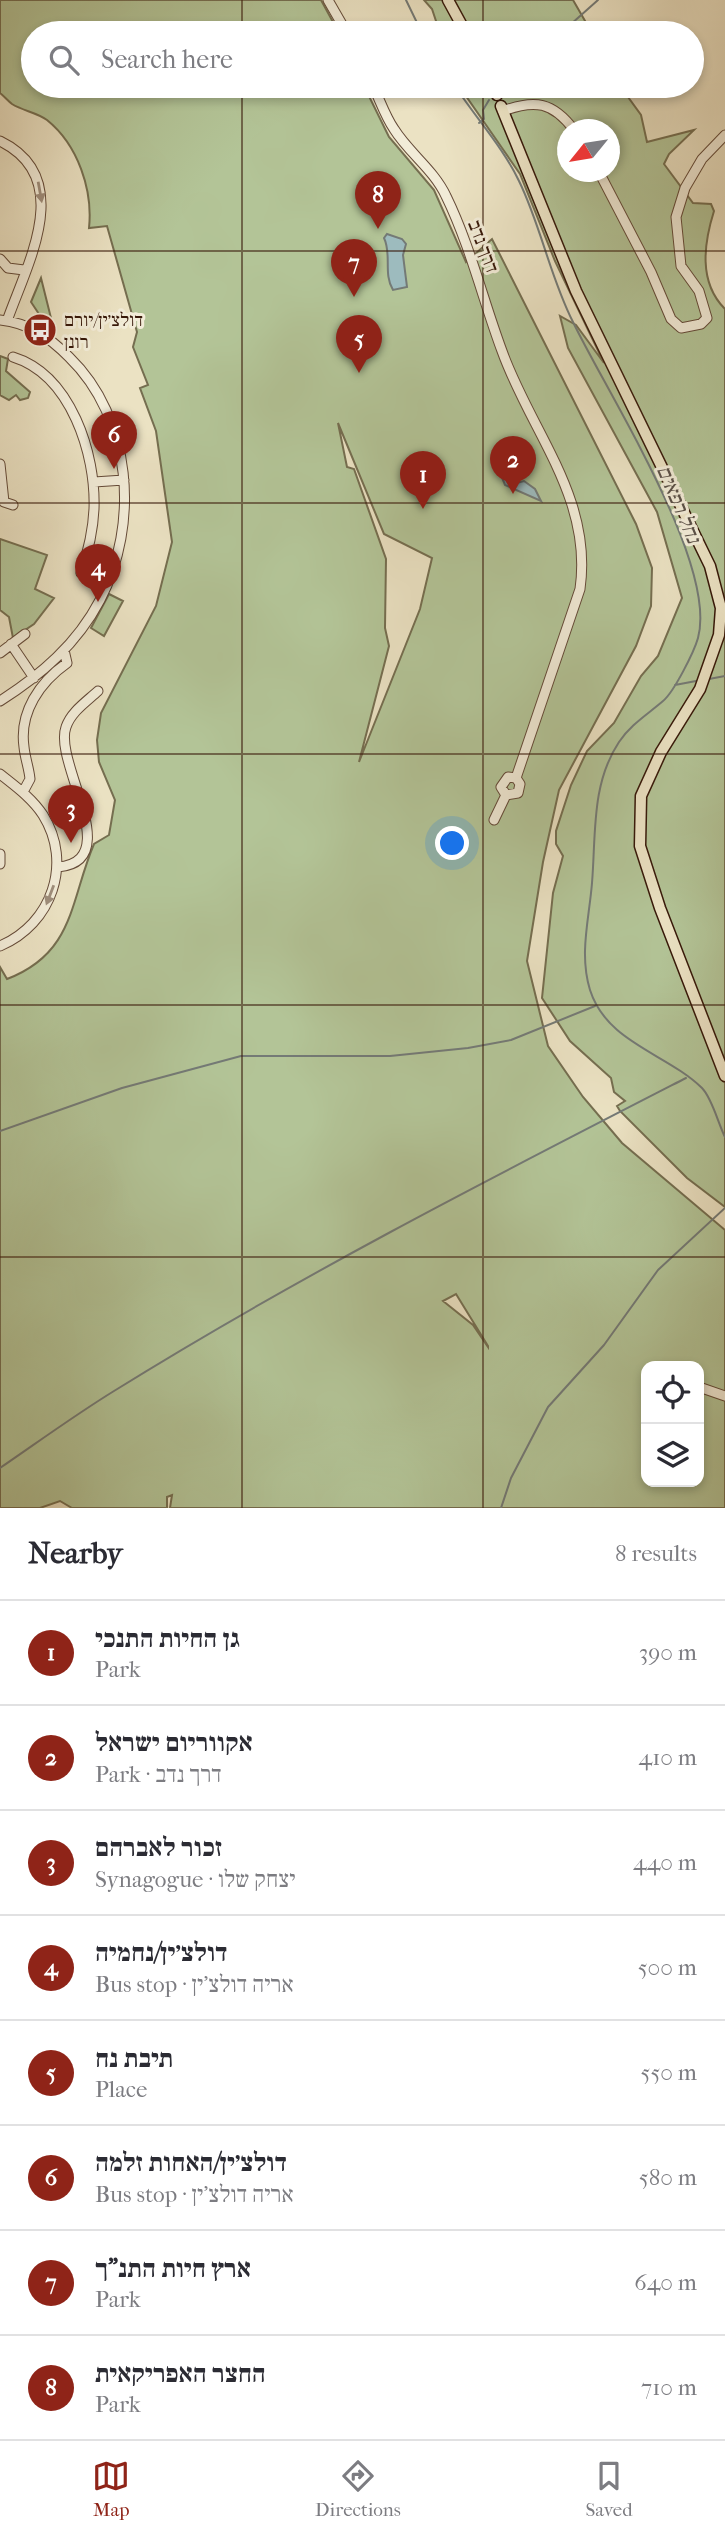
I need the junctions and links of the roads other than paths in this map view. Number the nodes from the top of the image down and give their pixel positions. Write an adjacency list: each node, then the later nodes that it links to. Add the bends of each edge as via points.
1 (328, 0): 3 (street)
2 (448, 0): 4 (main road)
3 (340, 21)
4 (459, 21)
5 (379, 98): 28 (street, דרך נדב, via 393,128 446,195 501,351 575,506 581,530 582,570 573,610)
6 (502, 108): 7 (street, via 543,103); 36 (main road, via 576,291 710,566 721,608 719,635 700,689 661,752 641,796 640,846)
7 (566, 119)
8 (725, 135): 10 (street, via 702,159 676,217 681,266 699,291 707,318 701,324 681,328 671,319)
9 (0, 141): 12 (street, one-way to 12, via 30,166 42,195 41,222)
10 (603, 182)
11 (0, 259): 12 (street, via 8,268)
12 (24, 270): 13 (street)
13 (3, 320): 16 (street, via 45,336 83,372 110,418)
14 (13, 357): 17 (street, via 43,373 64,399 84,439)
15 (0, 464): 18 (street, via 4,502)
16 (124, 480): 17 (street); 19 (street, via 123,524)
17 (94, 482): 19 (street, via 93,523 81,573)
18 (13, 505)
19 (106, 587): 22 (street)
20 (24, 634): 21 (street)
21 (11, 644): 23 (street); 24 (street)
22 (64, 650): 24 (street); 29 (street, via 67,663 41,685 25,720 23,739 30,779)
23 (0, 653)
24 (34, 678): 26 (street)
25 (97, 691): 34 (street, via 65,728 64,753 86,814 88,836 82,855)
26 (0, 701)
27 (1, 775): 29 (street)
28 (513, 777): 30 (street, via 501,783); 30 (street, via 520,783 518,793)
29 (23, 792): 34 (street, via 50,828)
30 (506, 794): 31 (street)
31 (494, 820)
32 (0, 854): 33 (street)
33 (0, 864)
34 (58, 867): 35 (street, one-way to 35, via 52,893 40,915)
35 (0, 946)
36 (725, 1076)
37 (704, 1389): 38 (street)
38 (725, 1396)

